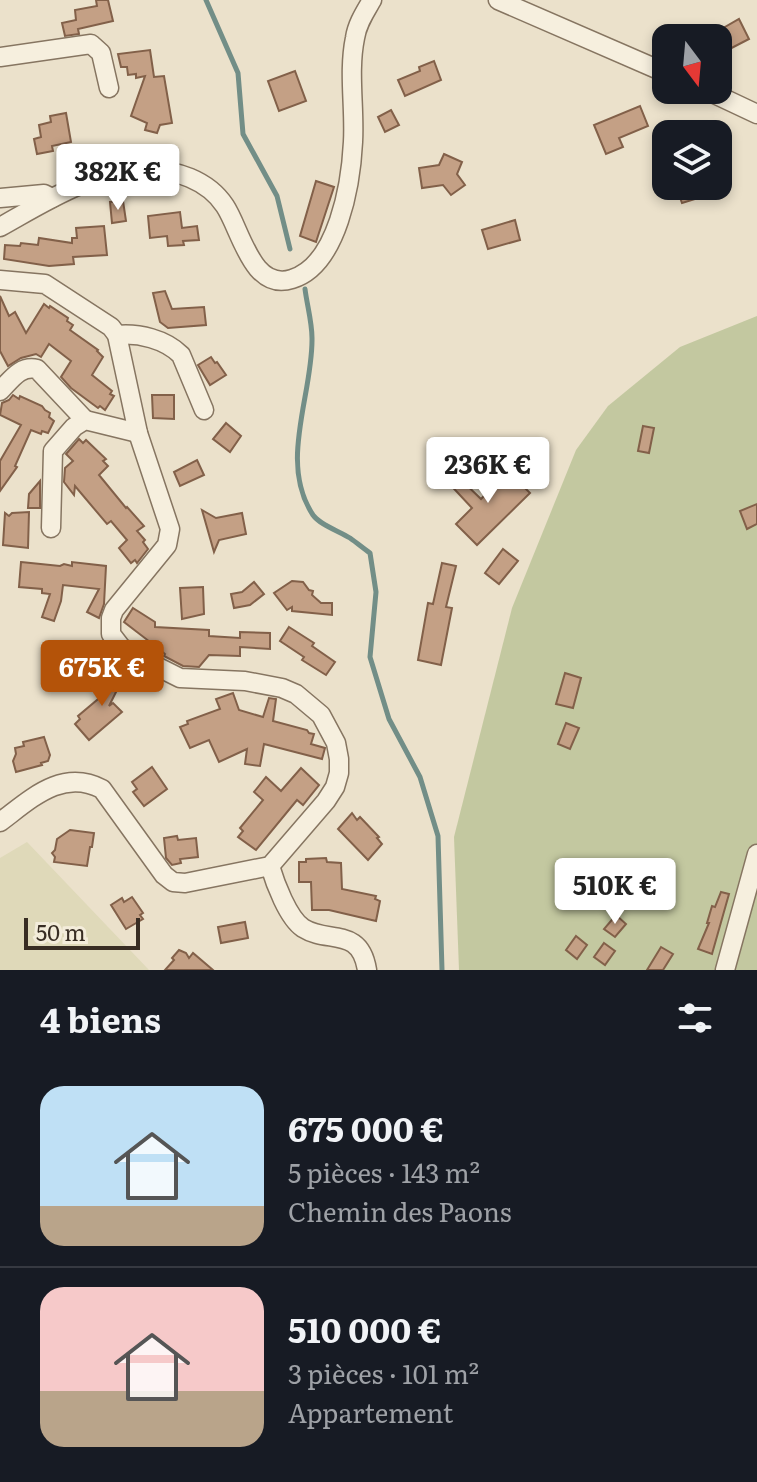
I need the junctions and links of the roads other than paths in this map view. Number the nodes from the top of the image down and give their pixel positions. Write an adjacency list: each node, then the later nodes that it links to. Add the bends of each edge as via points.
1 (372, 0): 9 (street, via 355,35 348,183 334,235 302,275 288,281 263,274 225,205 196,180 177,173 119,173)
2 (498, 0): 4 (street)
3 (0, 57): 5 (street, via 91,44 101,53)
4 (652, 67)
5 (109, 88)
6 (732, 102): 7 (street)
7 (757, 114)
8 (0, 198): 9 (street)
9 (52, 198): 10 (street)
10 (0, 227)
11 (0, 280): 12 (street, via 45,284)
12 (117, 335): 14 (street, via 133,333 174,348); 16 (street)
13 (0, 391): 15 (street, via 18,373 37,369)
14 (204, 410)
15 (85, 420): 16 (street); 17 (street, via 53,451)
16 (138, 433): 20 (street, via 169,520 170,537 114,610 110,626 115,640 180,678 266,684 296,694 321,715 336,743 335,787)
17 (51, 528)
18 (0, 822): 20 (street, via 57,784 91,783 102,789 173,882)
19 (757, 854): 22 (street)
20 (270, 866): 21 (street, via 295,920 311,932 349,941 363,955)
21 (367, 970)
22 (725, 970)

